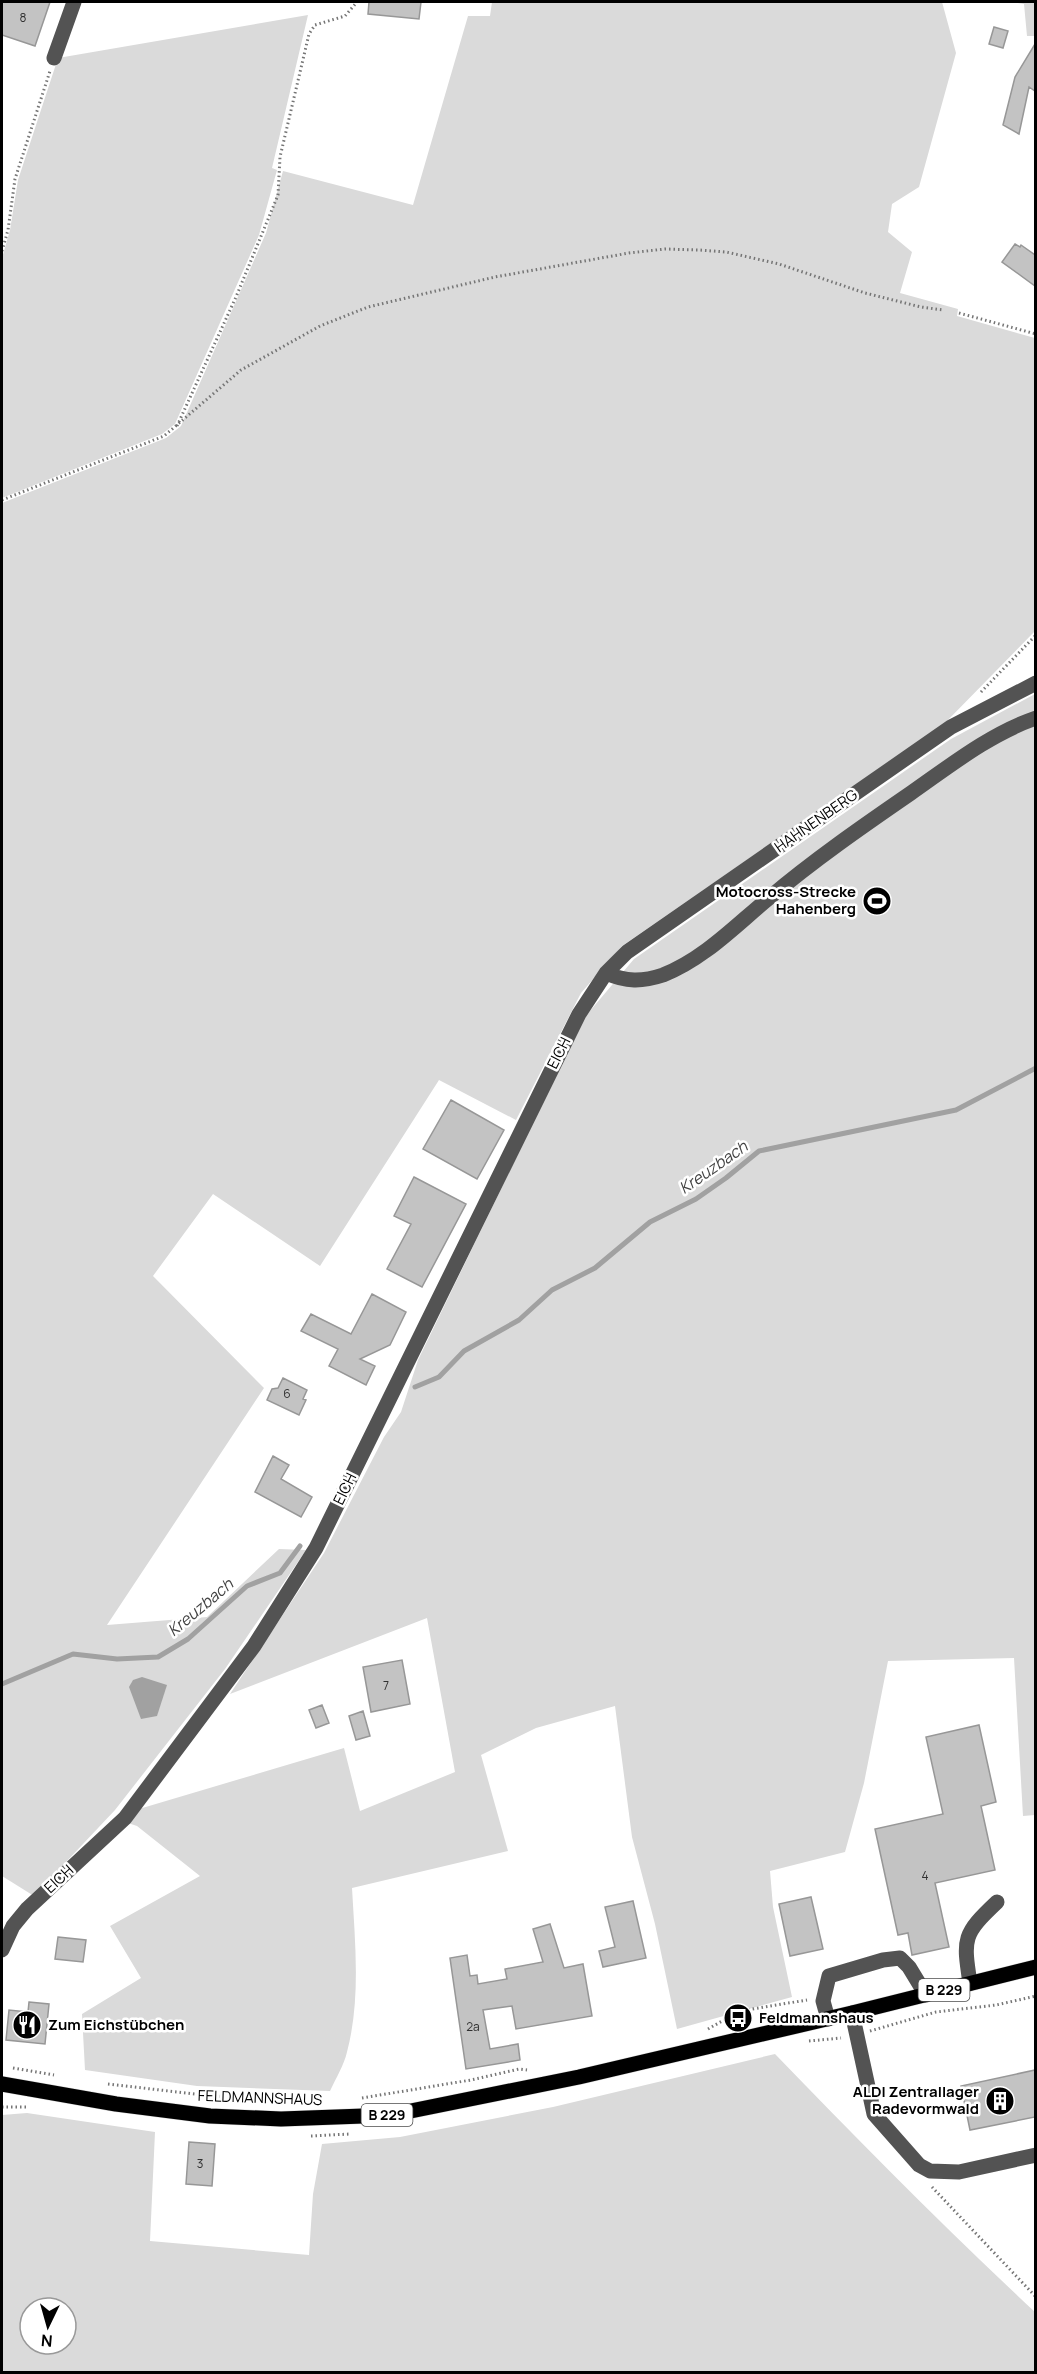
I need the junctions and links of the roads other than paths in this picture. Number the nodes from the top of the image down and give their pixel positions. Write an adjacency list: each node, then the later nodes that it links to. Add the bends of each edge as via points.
1 (74, 2): 2 (street)
2 (54, 57)
3 (1035, 683): 5 (street, HAHNENBERG, via 951,727 627,952)
4 (1035, 718): 5 (street, via 979,745 870,822 770,896 711,947 664,974 639,981 621,980)
5 (606, 973): 7 (street, EICH, via 579,1014 321,1537 288,1593 254,1646 125,1818 27,1909 13,1926)
6 (997, 1902): 9 (street, via 968,1935)
7 (2, 1950)
8 (1035, 1967): 9 (main road, FELDMANNSHAUS / B 229)
9 (970, 1983): 10 (main road, FELDMANNSHAUS / B 229)
10 (926, 1995): 11 (main road, FELDMANNSHAUS / B 229); 12 (street, via 900,1958 883,1960 829,1976 823,2001)
11 (852, 2013): 12 (main road, FELDMANNSHAUS / B 229); 14 (street, via 874,2114 919,2165 930,2170 959,2172)
12 (828, 2019): 13 (main road, FELDMANNSHAUS / B 229, via 558,2082 391,2115 281,2119 210,2116)
13 (2, 2084)
14 (1035, 2155)

